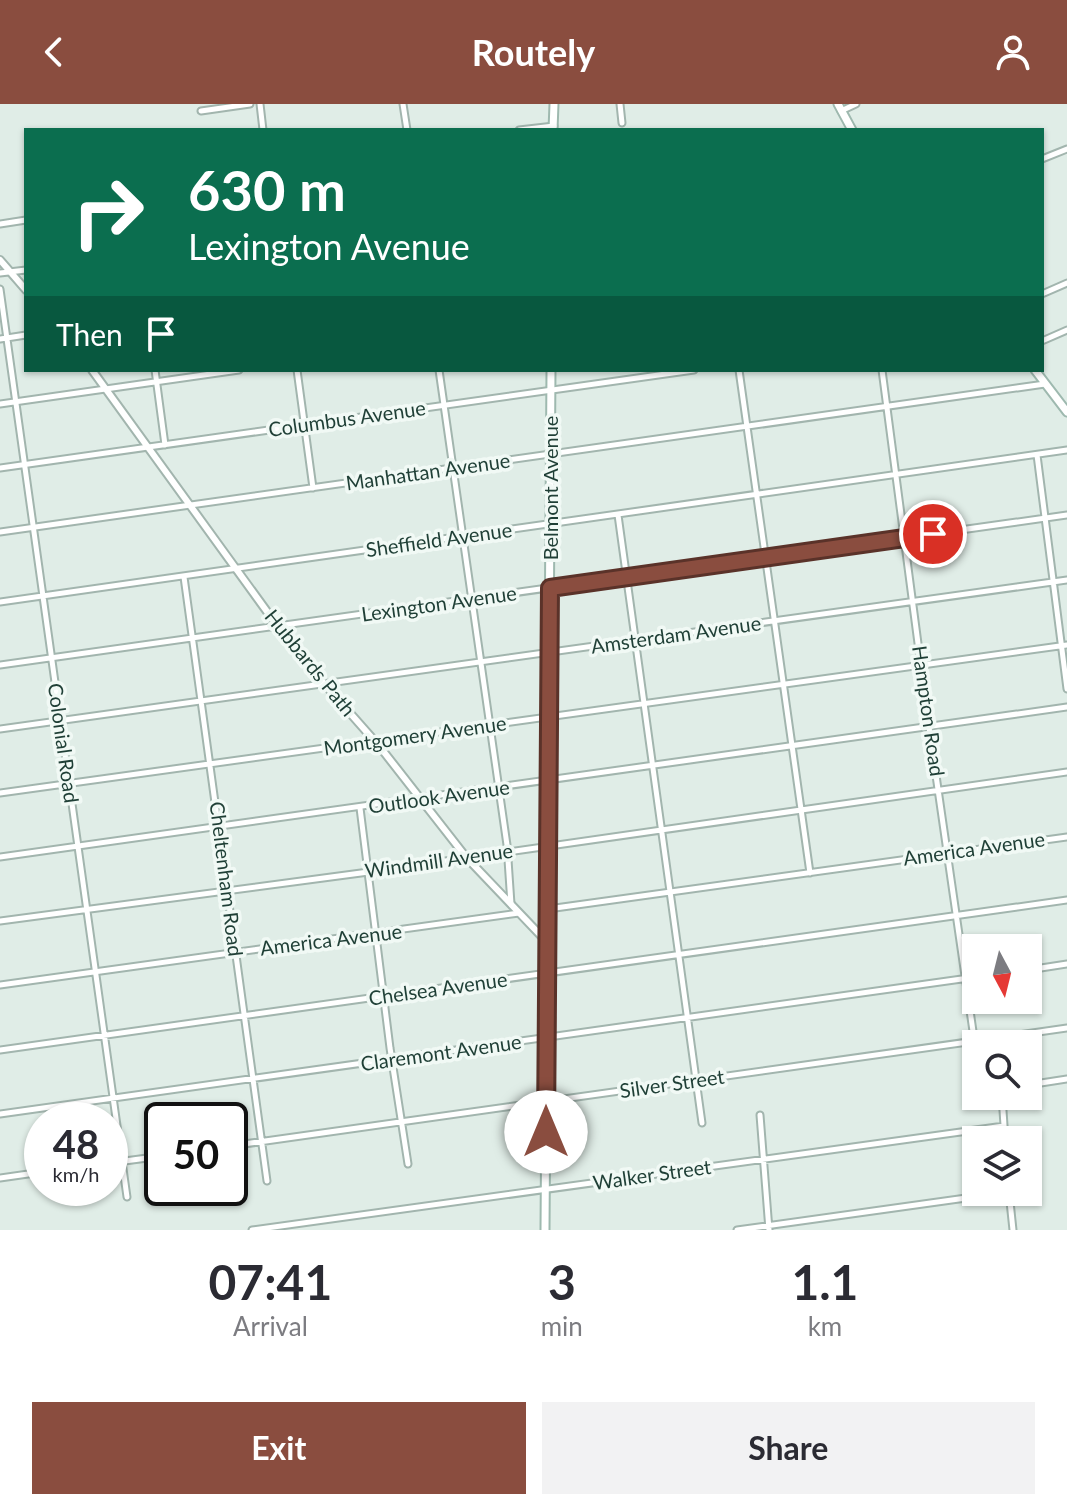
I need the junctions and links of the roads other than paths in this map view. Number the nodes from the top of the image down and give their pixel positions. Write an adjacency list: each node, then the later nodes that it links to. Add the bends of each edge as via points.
1 (250, 104): 8 (street)
2 (260, 104): 10 (street)
3 (403, 104): 11 (street)
4 (554, 104): 12 (main road)
5 (620, 104): 9 (street)
6 (856, 104): 7 (street)
7 (840, 107): 13 (main road)
8 (201, 111)
9 (622, 123)
10 (263, 128)
11 (407, 128)
12 (554, 128)
13 (851, 128)
14 (1067, 149): 15 (street)
15 (1044, 158)
16 (24, 220): 17 (street)
17 (0, 224)
18 (0, 260): 20 (street)
19 (24, 270): 20 (street)
20 (11, 272): 21 (street); 23 (street)
21 (0, 273)
22 (1067, 283): 25 (street)
23 (24, 288)
24 (0, 289): 28 (street, Colonial Road)
25 (1044, 293)
26 (1067, 330): 29 (street)
27 (24, 335): 28 (street)
28 (4, 338): 44 (street, Colonial Road)
29 (1044, 340)
30 (93, 372): 42 (street, Hubbards Path)
31 (155, 372): 40 (street)
32 (225, 372): 40 (street)
33 (297, 372): 49 (street)
34 (439, 372): 46 (street)
35 (551, 372): 43 (main road, Belmont Avenue)
36 (680, 372): 43 (street, Columbus Avenue)
37 (739, 372): 50 (street)
38 (882, 372): 47 (street, Hampton Road)
39 (1037, 372): 41 (main road)
40 (156, 382): 42 (street); 51 (street)
41 (1046, 384): 47 (street, Manhattan Avenue); 48 (main road)
42 (105, 389): 44 (street); 52 (street, Hubbards Path)
43 (551, 390): 46 (street, Columbus Avenue); 54 (main road, Belmont Avenue)
44 (16, 402): 45 (street); 56 (street, Colonial Road)
45 (0, 404)
46 (443, 405): 49 (street, Columbus Avenue); 58 (street)
47 (887, 407): 50 (street, Manhattan Avenue); 59 (street, Hampton Road)
48 (1067, 412)
49 (304, 425): 51 (street, Columbus Avenue); 60 (street)
50 (747, 426): 54 (street, Manhattan Avenue); 61 (street)
51 (165, 445): 52 (street, Columbus Avenue)
52 (147, 448): 56 (street, Columbus Avenue); 62 (street, Hubbards Path)
53 (1067, 450): 55 (street, Sheffield Avenue)
54 (551, 454): 58 (street, Manhattan Avenue); 66 (main road, Belmont Avenue)
55 (1037, 455): 59 (street, Sheffield Avenue); 65 (street)
56 (25, 464): 57 (street, Columbus Avenue); 67 (street, Colonial Road)
57 (0, 468)
58 (454, 468): 60 (street, Manhattan Avenue); 69 (street)
59 (897, 475): 61 (street, Sheffield Avenue); 70 (street, Hampton Road)
60 (313, 488): 62 (street, Manhattan Avenue)
61 (757, 495): 63 (street, Sheffield Avenue); 71 (street)
62 (191, 506): 67 (street, Manhattan Avenue); 72 (street, Hubbards Path)
63 (618, 515): 66 (street, Sheffield Avenue); 74 (street)
64 (1067, 515): 65 (street, Lexington Avenue)
65 (1045, 518): 70 (street, Lexington Avenue); 76 (street)
66 (550, 525): 69 (street, Sheffield Avenue); 77 (main road, Belmont Avenue)
67 (34, 528): 68 (street, Manhattan Avenue); 78 (street, Colonial Road)
68 (0, 532)
69 (463, 537): 72 (street, Sheffield Avenue); 80 (street)
70 (905, 538): 71 (street, Lexington Avenue); 79 (street, Hampton Road)
71 (766, 558): 74 (street, Lexington Avenue); 82 (street)
72 (237, 569): 73 (street, Sheffield Avenue); 83 (street, Hubbards Path)
73 (184, 577): 78 (street, Sheffield Avenue); 84 (street, Cheltenham Road)
74 (626, 577): 77 (street, Lexington Avenue); 85 (street)
75 (1067, 580): 76 (street, Amsterdam Avenue)
76 (1053, 582): 79 (street, Amsterdam Avenue); 86 (street)
77 (550, 588): 80 (street, Lexington Avenue); 87 (main road, Belmont Avenue)
78 (44, 596): 81 (street, Sheffield Avenue); 88 (street, Colonial Road)
79 (913, 599): 82 (street, Amsterdam Avenue); 90 (street, Hampton Road)
80 (472, 600): 83 (street, Lexington Avenue); 89 (street)
81 (0, 602)
82 (776, 621): 85 (street, Amsterdam Avenue); 93 (street)
83 (279, 627): 84 (street, Lexington Avenue); 92 (street, Hubbards Path)
84 (193, 639): 88 (street, Lexington Avenue); 95 (street, Cheltenham Road)
85 (635, 641): 87 (street, Amsterdam Avenue); 96 (street)
86 (1064, 645): 90 (street, Montgomery Avenue); 94 (street)
87 (549, 653): 89 (street, Amsterdam Avenue); 98 (main road, Belmont Avenue)
88 (52, 658): 91 (street, Lexington Avenue); 99 (street, Colonial Road)
89 (481, 663): 92 (street, Amsterdam Avenue); 100 (street)
90 (921, 664): 93 (street, Montgomery Avenue); 101 (street, Hampton Road)
91 (0, 665)
92 (325, 684): 95 (street, Amsterdam Avenue); 103 (street, Hubbards Path)
93 (784, 684): 96 (street, Montgomery Avenue); 104 (street)
94 (1067, 689)
95 (202, 702): 99 (street, Amsterdam Avenue); 105 (street, Cheltenham Road)
96 (644, 704): 98 (street, Montgomery Avenue); 106 (street)
97 (1067, 707): 101 (street, Outlook Avenue)
98 (549, 717): 100 (street, Montgomery Avenue); 108 (main road, Belmont Avenue)
99 (61, 720): 102 (street, Amsterdam Avenue); 109 (street, Colonial Road)
100 (490, 726): 103 (street, Montgomery Avenue); 110 (street)
101 (929, 727): 104 (street, Outlook Avenue); 111 (street, Hampton Road)
102 (0, 729)
103 (375, 741): 105 (street, Montgomery Avenue); 113 (street, Hubbards Path)
104 (792, 746): 106 (street, Outlook Avenue); 115 (street)
105 (211, 765): 109 (street, Montgomery Avenue); 116 (street, Cheltenham Road)
106 (653, 766): 108 (street, Outlook Avenue); 117 (street)
107 (1067, 772): 111 (street, Windmill Avenue)
108 (548, 781): 110 (street, Outlook Avenue); 119 (main road, Belmont Avenue)
109 (69, 784): 112 (street, Montgomery Avenue); 120 (street, Colonial Road)
110 (499, 788): 113 (street, Outlook Avenue); 121 (street)
111 (939, 790): 115 (street, Windmill Avenue); 122 (street, Hampton Road)
112 (0, 793)
113 (421, 800): 114 (street, Outlook Avenue); 124 (street, Hubbards Path)
114 (360, 808): 116 (street, Outlook Avenue); 125 (street)
115 (801, 809): 117 (street, Windmill Avenue); 126 (street)
116 (220, 827): 120 (street, Outlook Avenue); 127 (street, Cheltenham Road)
117 (662, 829): 119 (street, Windmill Avenue); 128 (street)
118 (1067, 837): 122 (street, America Avenue)
119 (548, 845): 121 (street, Windmill Avenue); 132 (main road, Belmont Avenue)
120 (78, 847): 123 (street, Outlook Avenue); 131 (street, Colonial Road)
121 (507, 851): 124 (street, Windmill Avenue); 130 (street)
122 (949, 852): 126 (street, America Avenue); 134 (street, Hampton Road)
123 (0, 857)
124 (466, 857): 125 (street, Windmill Avenue); 130 (street, Hubbards Path)
125 (368, 871): 127 (street, Windmill Avenue); 136 (street)
126 (810, 873): 128 (street, America Avenue)
127 (226, 890): 131 (street, Windmill Avenue); 138 (street, Cheltenham Road)
128 (671, 892): 132 (street, America Avenue); 139 (street)
129 (1067, 900): 134 (street, Chelsea Avenue)
130 (511, 904): 133 (street, Hubbards Path)
131 (87, 909): 135 (street, Windmill Avenue); 143 (street, Colonial Road)
132 (548, 909): 137 (main road, Belmont Avenue)
133 (519, 913): 136 (street, America Avenue); 137 (street, Hubbards Path)
134 (956, 916): 139 (street, Chelsea Avenue); 140 (street, Hampton Road)
135 (0, 921)
136 (377, 934): 138 (street, America Avenue); 147 (street)
137 (547, 942): 144 (main road, Belmont Avenue)
138 (235, 952): 143 (street, America Avenue); 148 (street, Cheltenham Road)
139 (679, 955): 144 (street, Chelsea Avenue); 149 (street)
140 (962, 958)
141 (1067, 964): 142 (street)
142 (1042, 968)
143 (96, 972): 146 (street, America Avenue); 152 (street, Colonial Road)
144 (547, 974): 147 (street, Chelsea Avenue); 153 (main road, Belmont Avenue)
145 (962, 979): 149 (street, Claremont Avenue)
146 (0, 985)
147 (383, 996): 148 (street, Chelsea Avenue); 156 (street)
148 (244, 1016): 152 (street, Chelsea Avenue); 157 (street, Cheltenham Road)
149 (687, 1018): 153 (street, Claremont Avenue); 159 (street)
150 (1067, 1028): 151 (street, Silver Street)
151 (1042, 1031)
152 (104, 1035): 155 (street, Chelsea Avenue); 161 (street, Colonial Road)
153 (546, 1038): 156 (street, Claremont Avenue); 163 (main road, Belmont Avenue)
154 (962, 1043): 159 (street, Silver Street)
155 (0, 1050)
156 (393, 1059): 157 (street, Claremont Avenue); 167 (street)
157 (253, 1079): 161 (street, Claremont Avenue); 171 (street, Cheltenham Road)
158 (1067, 1079): 160 (street)
159 (696, 1081): 163 (street, Silver Street); 168 (street)
160 (1042, 1083)
161 (113, 1098): 162 (street, Colonial Road); 165 (street, Claremont Avenue)
162 (114, 1102)
163 (546, 1103): 167 (street, Silver Street); 178 (main road, Belmont Avenue)
164 (1003, 1110): 169 (street)
165 (0, 1114)
166 (760, 1115): 173 (street)
167 (402, 1123): 171 (street, Silver Street); 174 (street)
168 (702, 1123)
169 (1004, 1126)
170 (962, 1132): 173 (street, Walker Street)
171 (262, 1142): 172 (street, Silver Street); 177 (street, Cheltenham Road)
172 (248, 1144)
173 (764, 1159): 178 (street, Walker Street); 182 (street)
174 (408, 1164)
175 (24, 1175): 176 (street)
176 (0, 1178)
177 (267, 1181)
178 (545, 1189): 181 (street, Walker Street); 184 (main road, Belmont Avenue)
179 (962, 1199): 182 (street)
180 (1010, 1206): 186 (street)
181 (296, 1227): 183 (street, Walker Street)
182 (769, 1228): 185 (street)
183 (252, 1230)
184 (545, 1230)
185 (737, 1230)
186 (1013, 1230)

